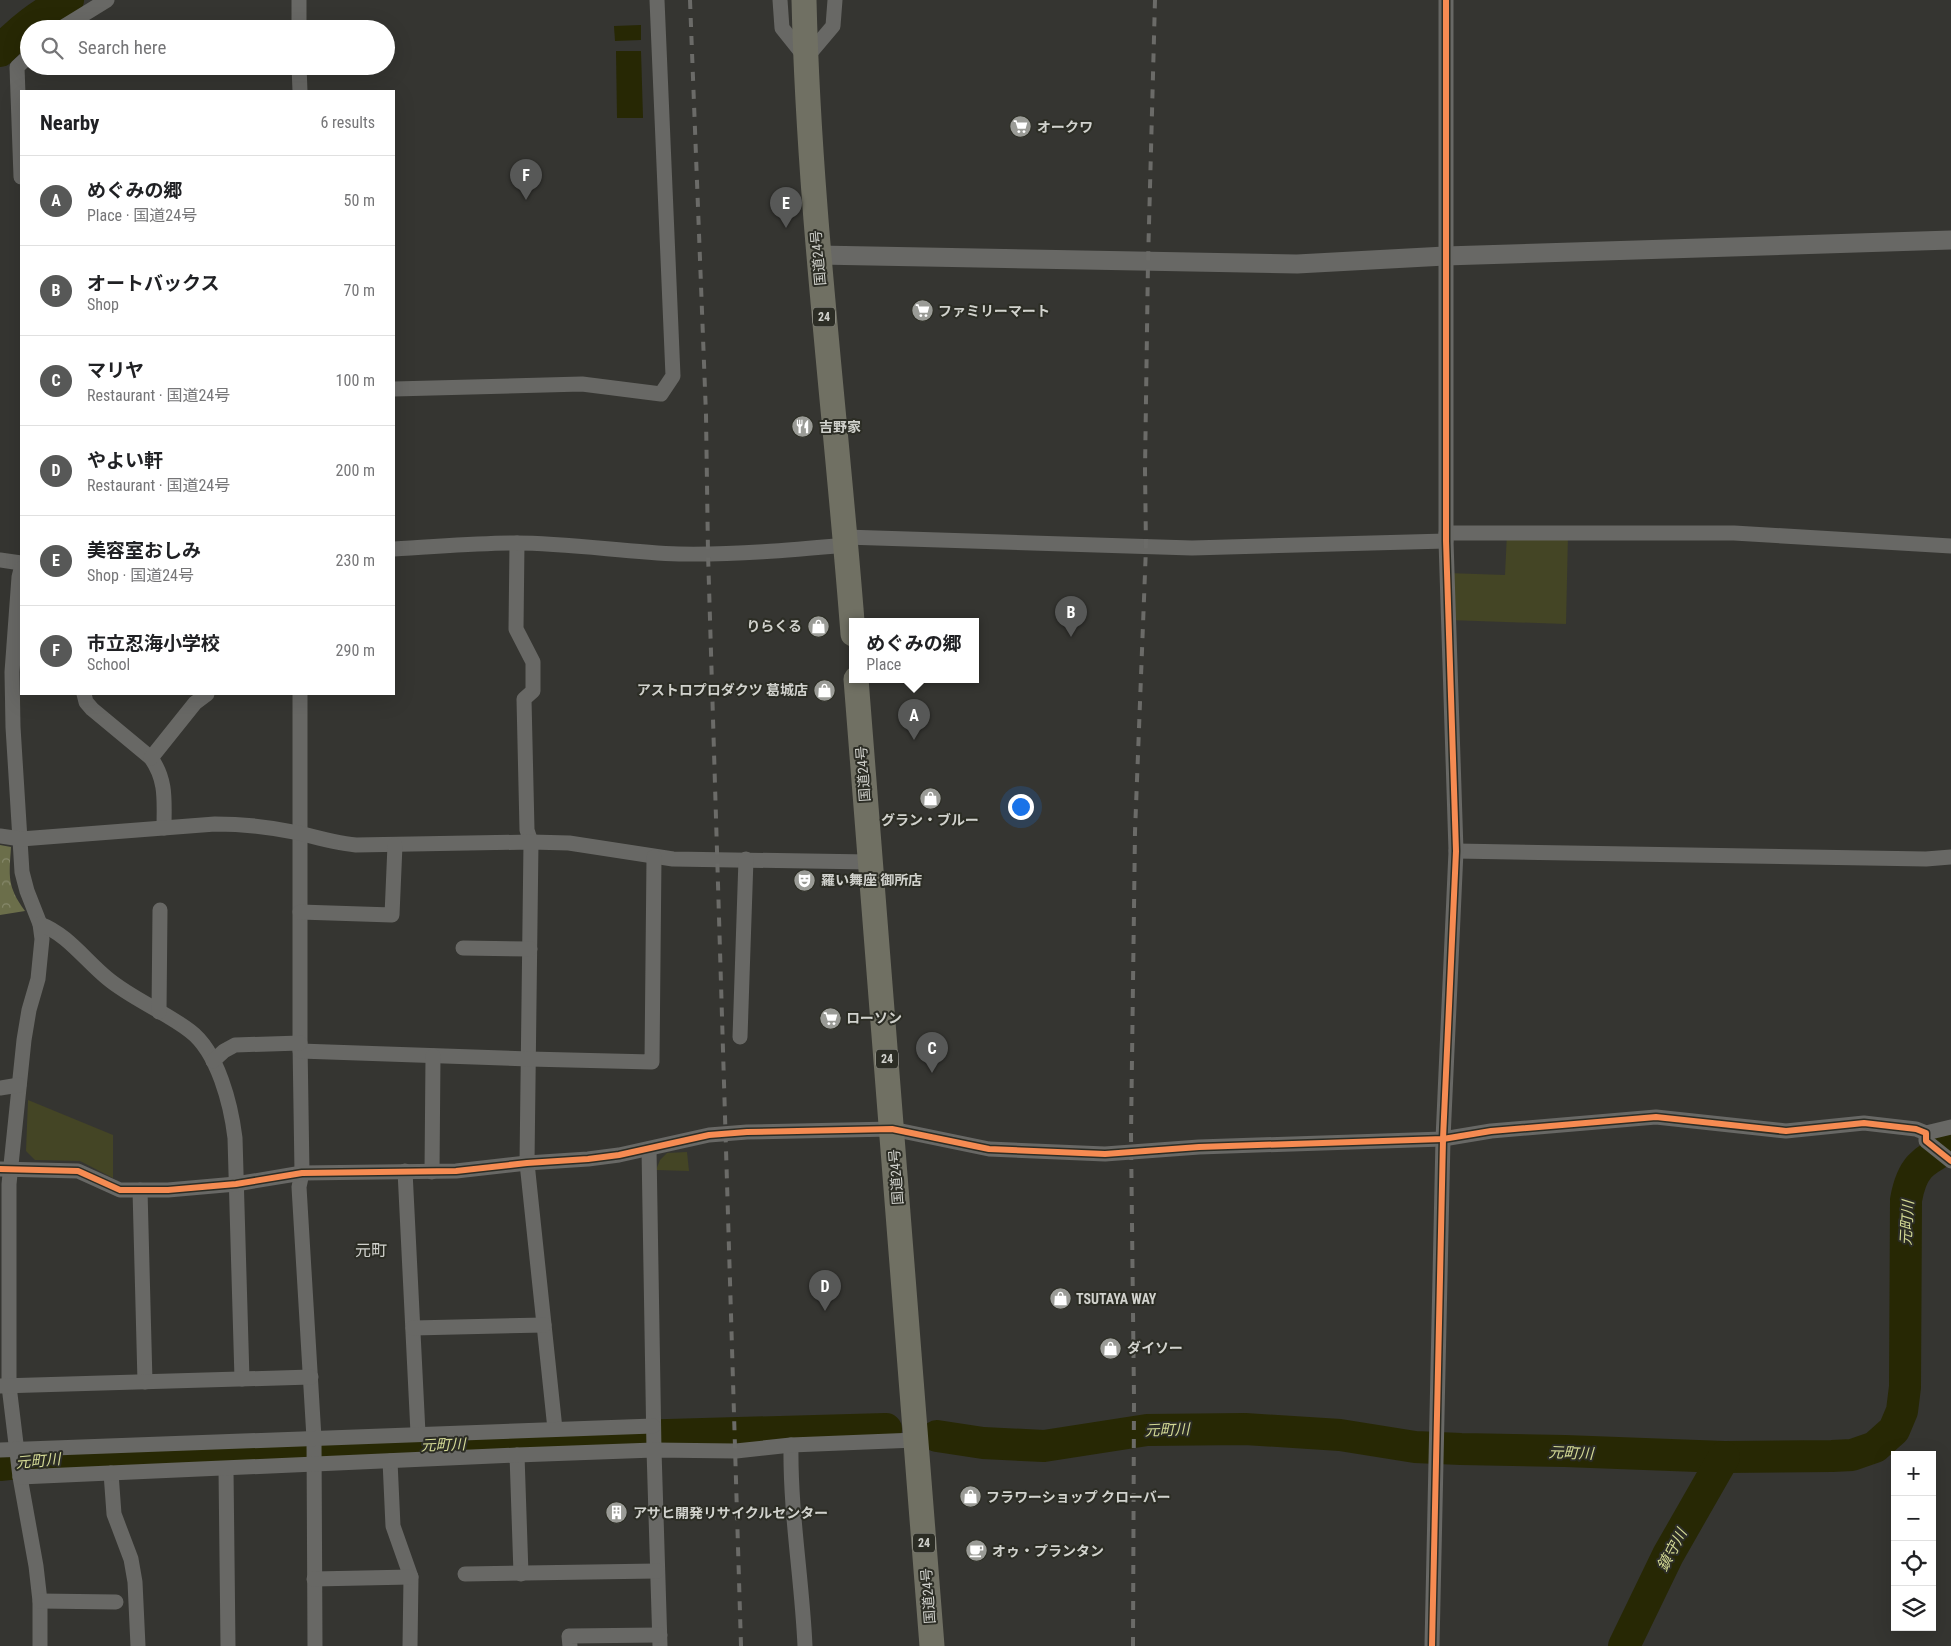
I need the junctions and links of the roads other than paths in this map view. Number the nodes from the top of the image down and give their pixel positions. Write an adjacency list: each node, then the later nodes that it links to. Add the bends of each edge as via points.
1 (107, 0): 8 (street)
2 (299, 0): 9 (street)
3 (657, 0): 18 (street, via 673,376 661,394 582,384)
4 (780, 0): 10 (street, via 782,28)
5 (804, 0): 10 (highway, 国道24号 / 24)
6 (835, 0): 10 (street, via 833,26)
7 (1446, 0): 17 (street)
8 (75, 20)
9 (299, 20)
10 (806, 58): 16 (highway, 国道24号 / 24)
11 (20, 65): 14 (street)
12 (299, 75): 13 (street)
13 (300, 90)
14 (20, 140)
15 (1951, 240): 17 (street)
16 (818, 255): 17 (street, via 1297,264); 20 (highway, 国道24号 / 24)
17 (1445, 256): 19 (street)
18 (395, 389)
19 (1446, 537): 20 (street, via 1192,548); 22 (street, via 1734,533); 39 (street)
20 (846, 541): 21 (street, via 784,551 678,554); 27 (highway, 国道24号 / 24)
21 (517, 543): 23 (street); 37 (street, via 516,629 533,662 533,691 524,699 527,830)
22 (1951, 546)
23 (395, 549)
24 (0, 560): 25 (street)
25 (20, 563)
26 (20, 573): 36 (street, via 12,672)
27 (852, 618)
28 (856, 683): 43 (highway, 国道24号 / 24)
29 (84, 695): 32 (street, via 92,709)
30 (206, 695): 32 (street, via 195,703)
31 (299, 695): 34 (street)
32 (151, 758): 33 (street, via 164,790)
33 (164, 828): 34 (street, via 240,824); 36 (street)
34 (301, 834): 38 (street, via 337,843); 45 (street)
35 (0, 836): 36 (street)
36 (21, 839): 46 (street, via 22,872)
37 (531, 842): 38 (street); 40 (street, via 593,846); 48 (street)
38 (395, 845): 45 (street, via 392,915)
39 (1456, 851): 41 (street); 60 (street)
40 (654, 857): 42 (street); 53 (street, via 652,1062)
41 (1951, 857)
42 (746, 859): 43 (street); 50 (street)
43 (870, 862): 58 (highway, 国道24号 / 24)
44 (160, 910): 49 (street)
45 (300, 912): 51 (street)
46 (40, 924): 49 (street, via 52,928 109,980); 55 (street, via 41,959 24,1040)
47 (463, 948): 48 (street)
48 (530, 949): 53 (street)
49 (159, 1012): 54 (street, via 192,1032)
50 (740, 1037)
51 (300, 1047): 52 (street); 54 (street, via 235,1045); 67 (street)
52 (433, 1056): 53 (street); 66 (street)
53 (528, 1059): 63 (street)
54 (213, 1061): 68 (street, via 233,1122)
55 (19, 1085): 56 (street); 64 (street)
56 (0, 1088)
57 (1951, 1127): 59 (street)
58 (892, 1129): 60 (street, via 989,1149 1105,1154 1199,1147); 61 (street, via 726,1133); 81 (highway, 国道24号 / 24)
59 (1926, 1137): 60 (street, via 1916,1129 1864,1123 1786,1131 1656,1117 1491,1131); 62 (street)
60 (1443, 1139): 108 (street)
61 (650, 1149): 63 (street, via 588,1160); 77 (street)
62 (1950, 1161)
63 (527, 1163): 66 (street); 71 (street)
64 (5, 1169): 69 (street, via 78,1171 120,1190); 70 (street)
65 (405, 1171): 66 (street); 67 (street); 72 (street)
66 (432, 1172)
67 (302, 1173): 68 (street); 73 (street, via 299,1187)
68 (236, 1184): 69 (street); 74 (street)
69 (140, 1190): 75 (street)
70 (4, 1258): 76 (street)
71 (544, 1326): 72 (street); 78 (street)
72 (413, 1328): 79 (street)
73 (311, 1377): 74 (street); 80 (street)
74 (242, 1378): 75 (street)
75 (145, 1382): 76 (street)
76 (4, 1386): 83 (street)
77 (653, 1426): 78 (street); 85 (street)
78 (555, 1429): 79 (street)
79 (418, 1433): 80 (street)
80 (314, 1438): 83 (street); 88 (street)
81 (916, 1440): 82 (street); 107 (highway, 国道24号 / 24)
82 (791, 1445): 85 (street, via 736,1451); 106 (street, via 790,1485)
83 (18, 1448): 84 (street); 91 (street)
84 (0, 1450)
85 (654, 1450): 86 (street); 92 (street)
86 (517, 1455): 87 (street); 94 (street)
87 (390, 1461): 88 (street); 95 (street, via 393,1526)
88 (314, 1464): 89 (street); 96 (street)
89 (226, 1469): 90 (street); 102 (street)
90 (111, 1473): 91 (street); 101 (street, via 114,1514 131,1560 135,1582)
91 (20, 1477): 97 (street)
92 (657, 1571): 94 (street); 99 (street)
93 (465, 1574): 94 (street)
94 (521, 1574)
95 (411, 1577): 96 (street); 104 (street)
96 (314, 1579): 103 (street)
97 (40, 1601): 98 (street); 100 (street)
98 (116, 1602)
99 (660, 1640): 105 (street, via 570,1636)
100 (40, 1646)
101 (138, 1646)
102 (228, 1646)
103 (315, 1646)
104 (410, 1646)
105 (570, 1646)
106 (805, 1646)
107 (932, 1646)
108 (1432, 1646)

